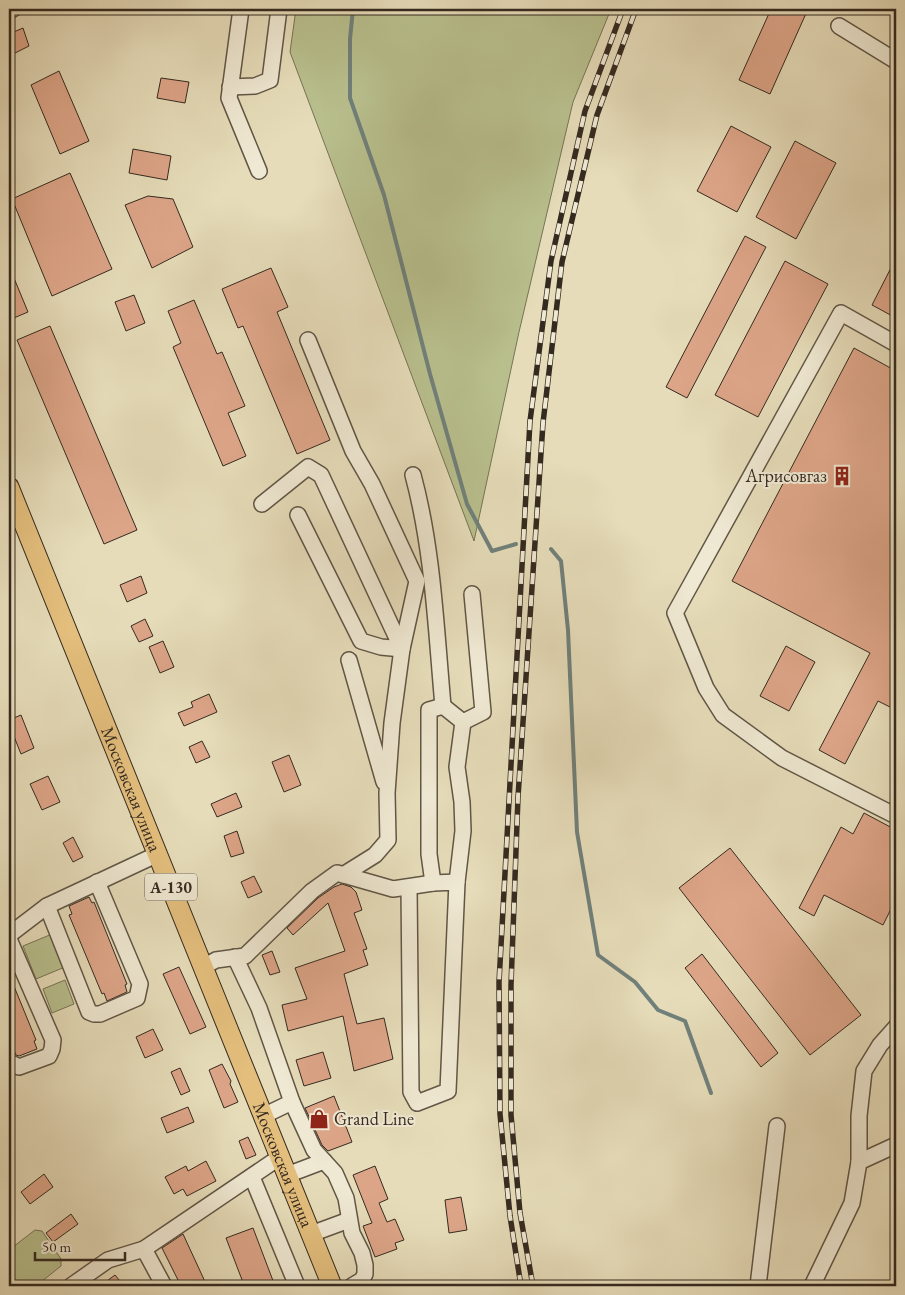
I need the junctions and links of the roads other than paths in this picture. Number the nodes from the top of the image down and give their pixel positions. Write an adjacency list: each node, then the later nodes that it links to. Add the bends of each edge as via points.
1 (13, 9): 4 (street)
2 (241, 9): 7 (street)
3 (279, 9): 7 (street, via 270,80 255,86)
4 (9, 11)
5 (839, 26): 6 (street)
6 (896, 61)
7 (230, 87): 8 (street, via 228,98)
8 (259, 171)
9 (308, 340): 16 (street, via 353,451)
10 (896, 344): 24 (street, via 841,313 675,613 706,688 723,715 782,758)
11 (413, 475): 15 (street, via 420,499)
12 (9, 488): 25 (main road, Московская улица / А-130)
13 (262, 504): 19 (street, via 308,467 320,475)
14 (298, 515): 19 (street, via 361,641)
15 (426, 547): 16 (street); 17 (street)
16 (408, 561): 17 (street)
17 (424, 583): 19 (street); 21 (street)
18 (472, 594): 22 (street, via 483,712)
19 (402, 649): 23 (street)
20 (349, 660): 23 (street)
21 (443, 706): 22 (street); 29 (street, via 429,710 429,854)
22 (463, 722): 28 (street, via 457,768 463,831)
23 (387, 793): 26 (street, via 388,840 375,855)
24 (896, 816)
25 (158, 854): 27 (street); 35 (main road, Московская улица / А-130)
26 (343, 875): 30 (street, via 393,889); 34 (street, via 337,873 326,880 245,956)
27 (97, 882): 31 (street); 31 (street, via 140,984 137,998 100,1014 89,1012)
28 (457, 882): 29 (street); 30 (street, via 448,1091 417,1103 411,1092)
29 (433, 883): 30 (street)
30 (409, 886)
31 (46, 906): 32 (street)
32 (9, 935)
33 (9, 939): 37 (street, via 53,1040 49,1056 19,1067)
34 (235, 957): 35 (street); 38 (street, via 259,1008)
35 (204, 966): 39 (main road, Московская улица / А-130)
36 (896, 1027): 44 (street, via 864,1071 859,1116)
37 (9, 1062)
38 (292, 1102): 39 (street); 43 (street, via 314,1150)
39 (263, 1116): 42 (main road, Московская улица / А-130)
40 (778, 1126): 55 (street)
41 (896, 1145): 44 (street)
42 (280, 1157): 45 (main road, Московская улица / А-130); 46 (street)
43 (324, 1161): 45 (street); 47 (street, via 340,1181)
44 (859, 1162): 56 (street, via 852,1203)
45 (287, 1175): 48 (main road, Московская улица / А-130)
46 (252, 1177): 49 (street); 52 (street)
47 (349, 1220): 48 (street); 54 (street, via 365,1265 362,1280)
48 (311, 1234): 53 (main road, Московская улица / А-130)
49 (144, 1249): 50 (street, via 108,1260); 51 (street)
50 (71, 1286)
51 (164, 1286)
52 (297, 1286)
53 (332, 1286)
54 (352, 1286)
55 (758, 1286)
56 (812, 1286)

